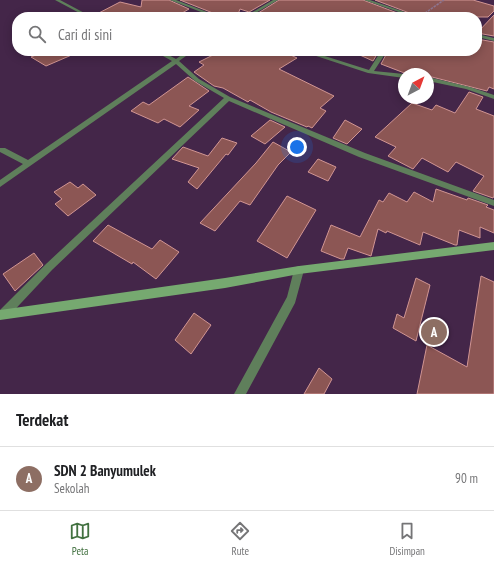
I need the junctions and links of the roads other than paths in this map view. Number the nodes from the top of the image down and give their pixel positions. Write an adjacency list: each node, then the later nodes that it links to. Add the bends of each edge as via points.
1 (56, 0): 5 (street)
2 (172, 0): 6 (street)
3 (276, 0): 7 (street)
4 (366, 0): 8 (street)
5 (80, 12)
6 (204, 12)
7 (255, 12)
8 (402, 12)
9 (482, 36): 10 (street)
10 (494, 40)
11 (166, 56): 15 (street)
12 (183, 56): 15 (street)
13 (320, 56): 16 (street)
14 (381, 56): 16 (street)
15 (176, 61): 20 (street, via 197,80); 22 (street)
16 (370, 72): 17 (street)
17 (398, 75)
18 (434, 80): 19 (street)
19 (494, 96)
20 (228, 98): 24 (street, via 362,155); 27 (street)
21 (2, 150): 22 (street)
22 (29, 164): 23 (street)
23 (0, 184)
24 (494, 203)
25 (494, 246): 26 (main road)
26 (299, 270): 27 (main road); 28 (street, via 291,299)
27 (1, 315)
28 (240, 394)

